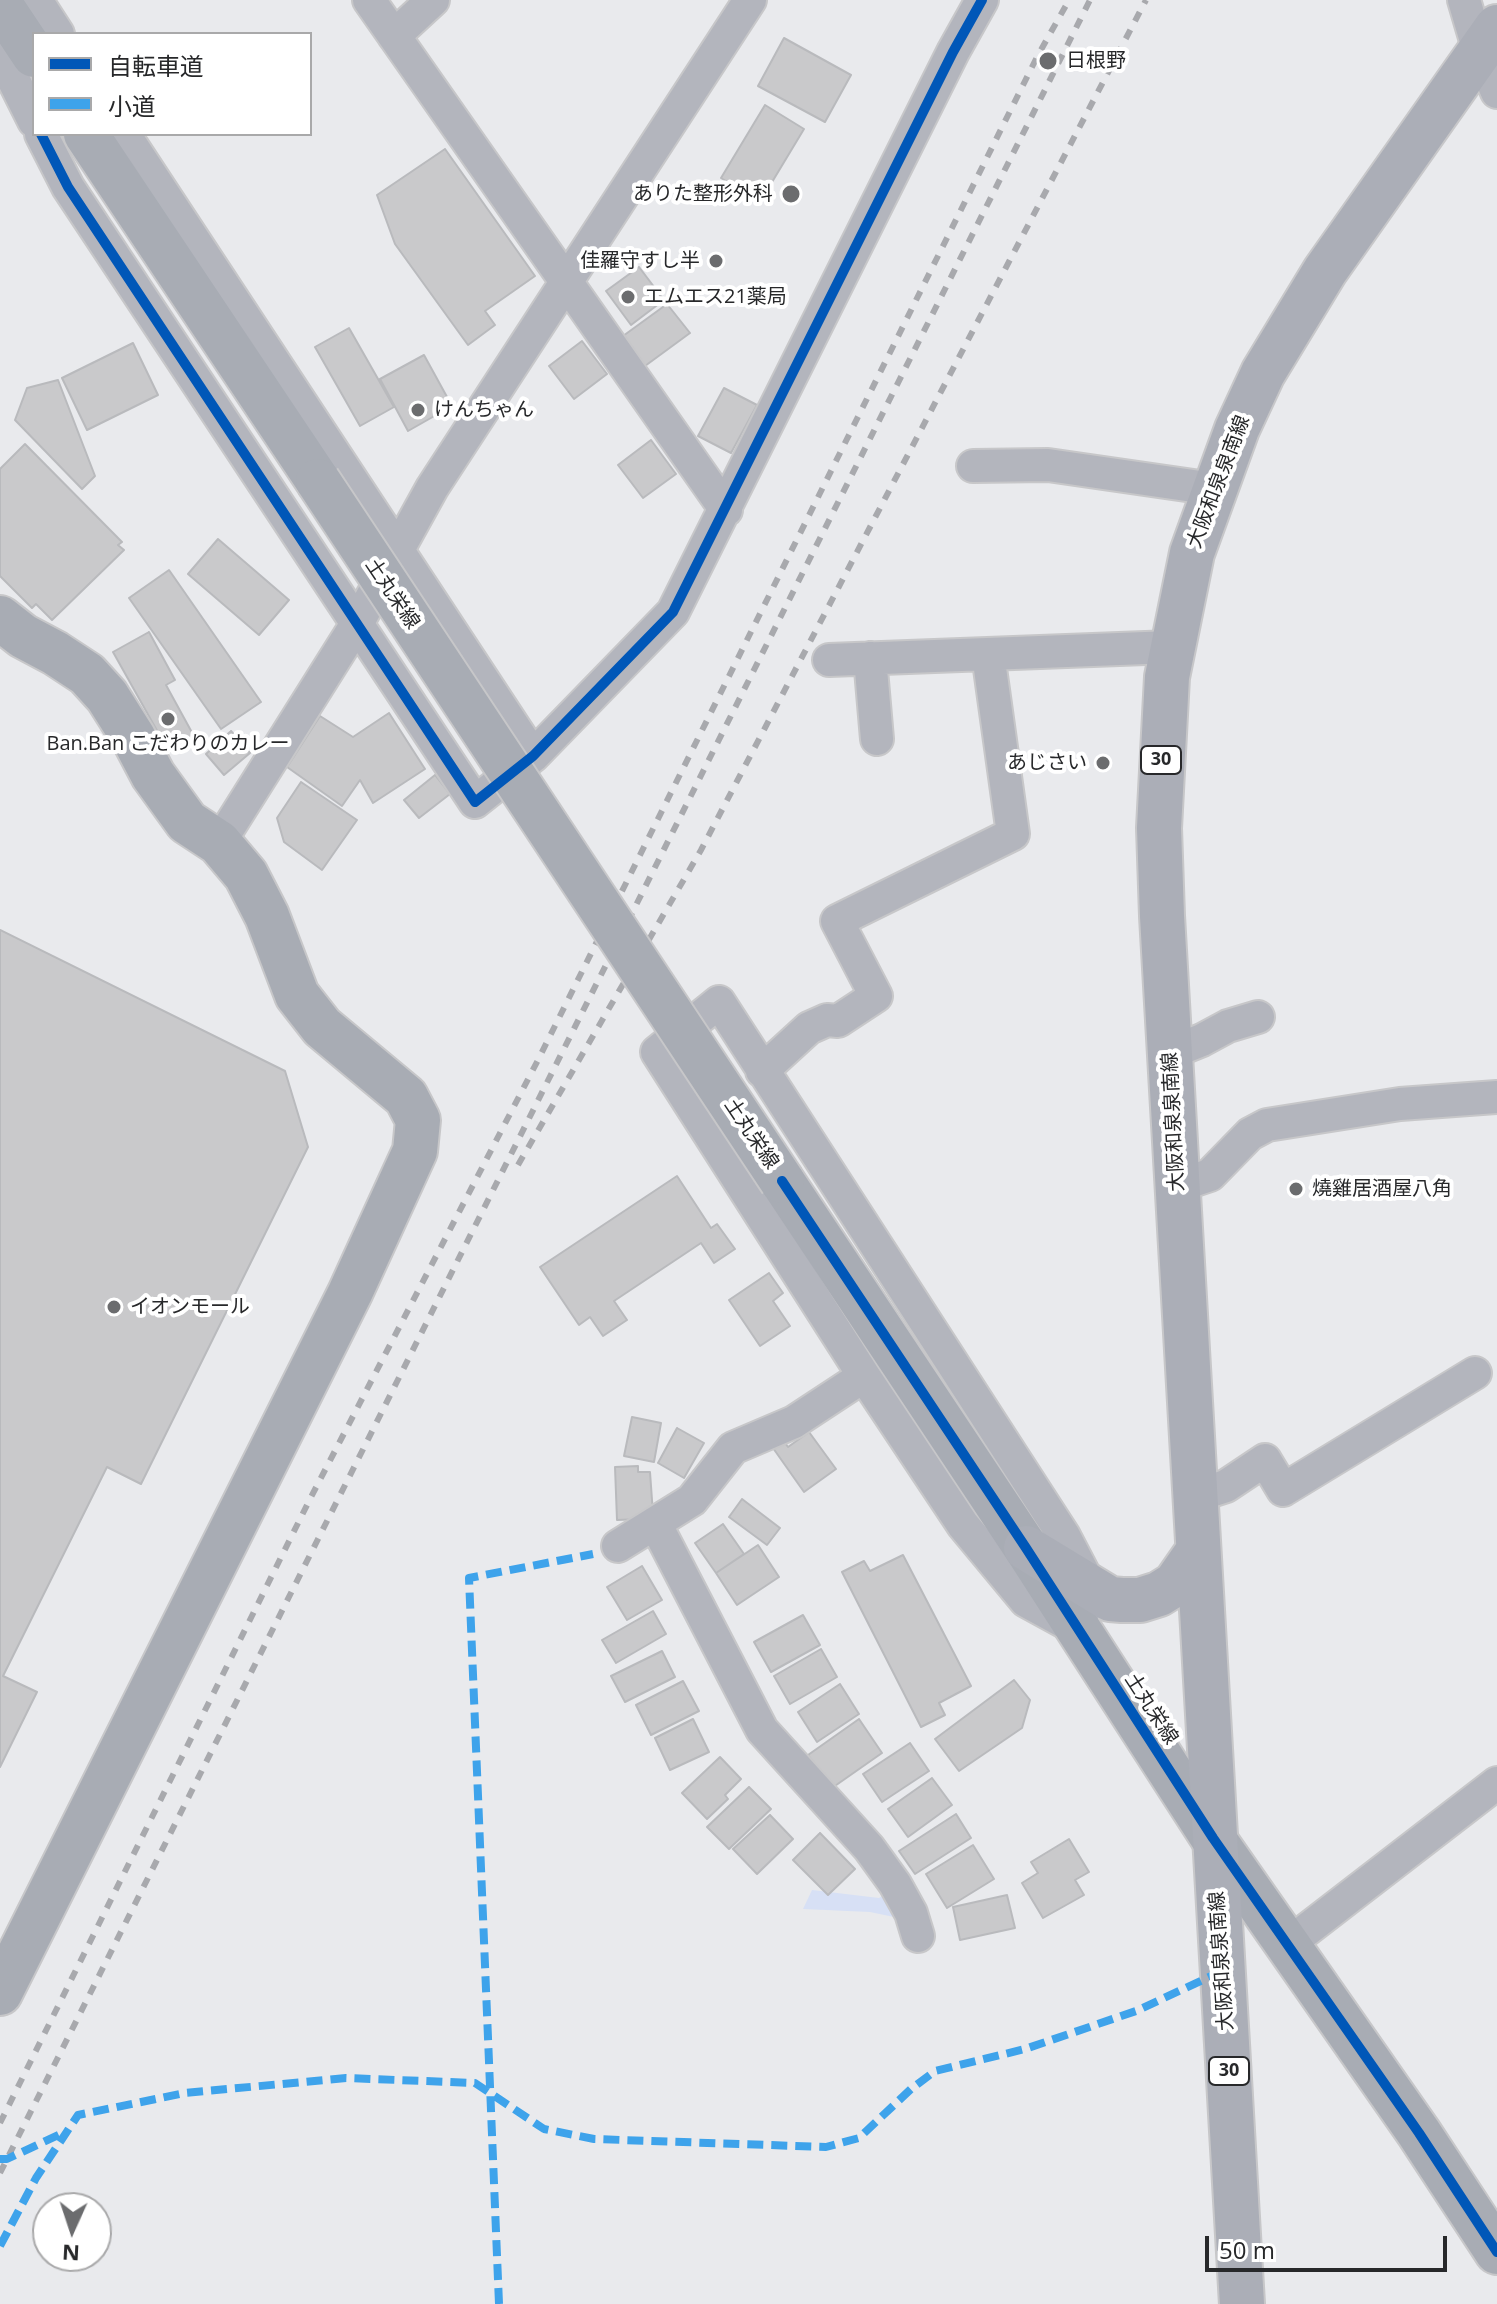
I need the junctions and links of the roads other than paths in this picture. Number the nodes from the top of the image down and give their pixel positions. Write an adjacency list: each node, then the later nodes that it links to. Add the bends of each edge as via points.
1 (36, 0): 8 (street)
2 (369, 0): 9 (street)
3 (433, 0): 9 (street)
4 (750, 0): 18 (street)
5 (982, 0): 21 (street)
6 (1464, 0): 10 (street)
7 (0, 4): 11 (main road)
8 (57, 32)
9 (394, 36): 18 (street)
10 (1488, 39): 13 (street); 20 (main road, 大阪和泉泉南線 / 30, via 1291,323 1263,373)
11 (32, 52)
12 (0, 53): 14 (street)
13 (1497, 92)
14 (32, 117)
15 (42, 136): 24 (street, via 68,187)
16 (87, 136): 42 (main road, 土丸栄線, bridge)
17 (125, 136): 22 (street)
18 (565, 283): 21 (street); 22 (street, via 432,488)
19 (973, 466): 20 (street, via 1048,465)
20 (1214, 489): 25 (main road, 大阪和泉泉南線 / 30, via 1192,553)
21 (726, 510): 30 (street, via 673,612)
22 (398, 550): 24 (street); 30 (street)
23 (0, 618): 31 (main road, via 87,674 107,696 187,822)
24 (358, 622): 30 (street, via 475,802); 31 (street)
25 (1172, 647): 26 (street); 33 (main road, 大阪和泉泉南線 / 30, via 1159,828)
26 (988, 654): 27 (street); 34 (street, via 1013,834 837,921 876,996 838,1021 809,1028)
27 (870, 658): 28 (street); 29 (street)
28 (829, 660)
29 (877, 739)
30 (533, 756)
31 (219, 843): 50 (main road, via 246,875 297,995 348,1052 406,1097 418,1120 415,1151)
32 (1258, 1017): 33 (street)
33 (1170, 1053): 36 (main road, 大阪和泉泉南線 / 30)
34 (762, 1071): 38 (street, via 719,1002 657,1052); 44 (street, via 1064,1536)
35 (1497, 1097): 36 (street, via 1400,1104 1267,1125 1250,1134 1210,1175)
36 (1177, 1186): 39 (main road, 大阪和泉泉南線 / 30)
37 (1475, 1373): 39 (street, via 1283,1490 1265,1460 1226,1486)
38 (864, 1376): 40 (street, via 794,1422 733,1448 692,1500); 45 (street, via 963,1525 1026,1601)
39 (1195, 1496): 43 (main road, 大阪和泉泉南線 / 30)
40 (655, 1523): 41 (street); 48 (street, via 762,1730 869,1848 895,1884)
41 (618, 1546)
42 (1026, 1548): 44 (main road); 45 (main road, 土丸栄線)
43 (1198, 1551): 44 (main road, via 1175,1584 1140,1600 1110,1599); 47 (main road, 大阪和泉泉南線 / 30)
44 (1089, 1584): 45 (street)
45 (1079, 1630): 47 (main road, 土丸栄線)
46 (1497, 1783): 49 (street)
47 (1213, 1838): 49 (main road, 土丸栄線); 52 (main road, 大阪和泉泉南線 / 30)
48 (918, 1936)
49 (1287, 1945): 51 (main road, 土丸栄線)
50 (0, 1993)
51 (1497, 2252)
52 (1242, 2304)

